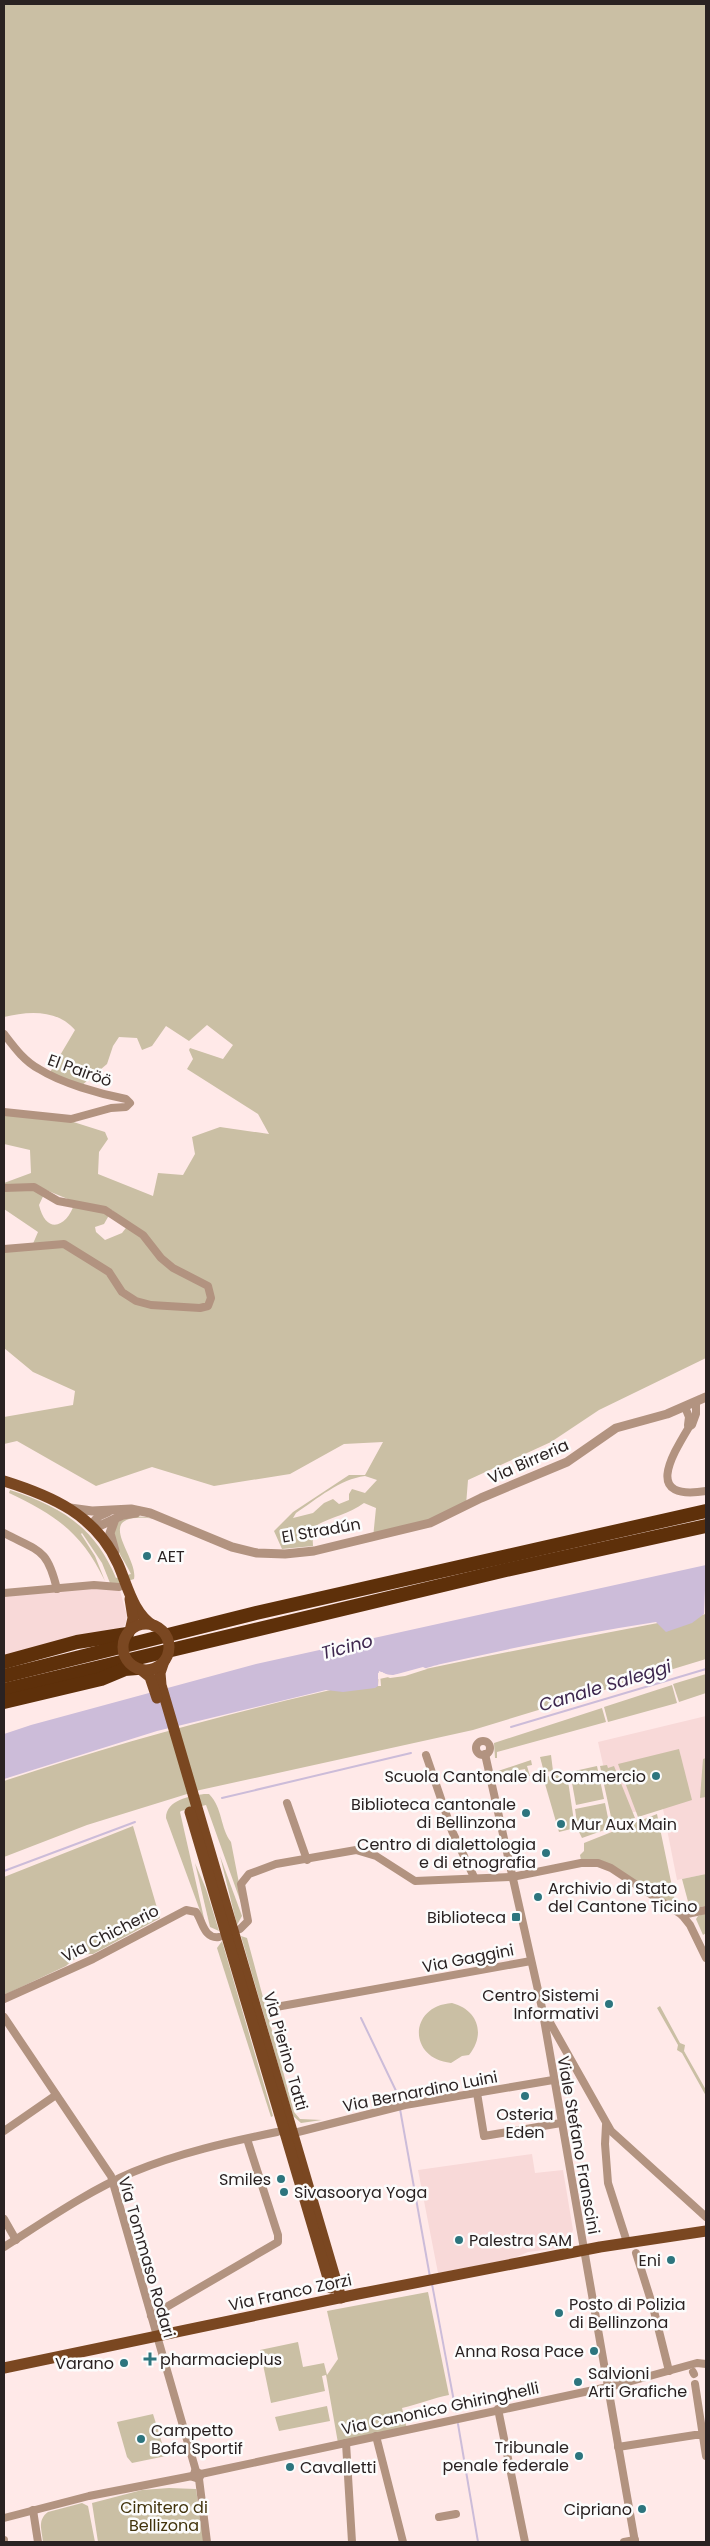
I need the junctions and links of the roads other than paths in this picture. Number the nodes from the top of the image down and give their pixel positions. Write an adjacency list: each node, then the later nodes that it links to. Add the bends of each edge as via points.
1 (4, 1034): 2 (street, El Pairöö, via 13,1047 38,1069 59,1080 126,1099 130,1104 70,1119)
2 (4, 1112)
3 (4, 1188): 4 (street, via 34,1187 58,1201 105,1210 143,1235 173,1268 208,1286 211,1298 208,1306 200,1308 144,1304 127,1297 109,1272 67,1245 56,1243)
4 (4, 1249)
5 (706, 1396): 6 (street, Via Birreria)
6 (696, 1402): 7 (street, Via Birreria); 8 (street, via 696,1414)
7 (685, 1407): 8 (street, via 690,1419); 14 (street, Via Birreria, via 616,1428 567,1462)
8 (689, 1427): 10 (street, via 668,1464 668,1479 678,1492)
9 (7, 1482): 11 (main road)
10 (706, 1490)
11 (70, 1508): 13 (street); 15 (main road)
12 (706, 1511): 27 (highway, via 294,1604)
13 (116, 1514): 14 (street, El Stradún, via 150,1513 232,1547 276,1555 364,1540 410,1529); 15 (street); 18 (street, via 110,1533)
14 (443, 1516)
15 (93, 1526): 18 (main road, via 112,1552)
16 (706, 1526): 28 (highway, via 506,1570)
17 (4, 1534): 19 (street, via 46,1556)
18 (122, 1573): 20 (main road)
19 (58, 1590): 20 (street, via 94,1585); 21 (street)
20 (124, 1590): 22 (main road, via 144,1619); 23 (main road, via 133,1618)
21 (4, 1593)
22 (154, 1626): 23 (main road, bridge, via 141,1625); 24 (main road, bridge, via 165,1634 168,1641)
23 (129, 1632): 25 (highway); 26 (main road, bridge, via 124,1640 124,1653)
24 (164, 1661): 26 (main road, bridge, via 153,1669); 33 (main road, via 161,1685)
25 (4, 1662)
26 (138, 1668): 29 (highway, via 125,1669 101,1680); 33 (main road, via 148,1675 154,1687)
27 (4, 1676)
28 (4, 1690)
29 (4, 1702)
30 (485, 1754): 36 (street, Viale Stefano Franscini)
31 (426, 1755): 35 (street, via 452,1831)
32 (287, 1803): 34 (street)
33 (194, 1814): 55 (main road, Via Pierino Tatti, via 213,1857)
34 (307, 1860): 35 (street, via 359,1850 376,1856 413,1881); 39 (street, via 267,1866 245,1877 241,1884 248,1921)
35 (474, 1877): 36 (street)
36 (512, 1877): 38 (street, via 581,1863 598,1863); 42 (street, Viale Stefano Franscini)
37 (706, 1910): 38 (street)
38 (682, 1915): 41 (street)
39 (240, 1929)
40 (219, 1937): 43 (street, Via Chicherio, via 207,1933 196,1912 186,1910 93,1959)
41 (706, 1958)
42 (531, 1961): 44 (street, Via Gaggini); 45 (street, Viale Stefano Franscini)
43 (4, 1999)
44 (276, 2007)
45 (542, 2008): 47 (street); 48 (street, Viale Stefano Franscini)
46 (4, 2017): 51 (street, Via Tommaso Rodari)
47 (557, 2034): 48 (street, via 551,2032); 53 (street)
48 (546, 2035): 49 (street, Viale Stefano Franscini)
49 (553, 2080): 50 (street, Via Bernardino Luini); 52 (street, Viale Stefano Franscini)
50 (477, 2093): 52 (street, via 484,2136); 55 (street, Via Bernardino Luini, via 401,2106)
51 (56, 2095): 54 (street); 57 (street, Via Tommaso Rodari)
52 (561, 2123): 64 (street, Viale Stefano Franscini)
53 (606, 2125): 58 (street); 62 (street, via 608,2183)
54 (4, 2131)
55 (285, 2134): 56 (street, Via Bernardino Luini); 66 (main road, Via Pierino Tatti); 67 (main road, Via Pierino Tatti)
56 (247, 2139): 57 (street, Via Bernardino Luini, via 186,2153); 69 (street, via 278,2240 272,2247)
57 (113, 2182): 61 (street, Via Bernardino Luini); 69 (street, Via Tommaso Rodari)
58 (706, 2217)
59 (4, 2219): 61 (street)
60 (706, 2231): 62 (main road, Via Franco Zorzi)
61 (16, 2240): 63 (street, Via Bernardino Luini)
62 (627, 2242): 64 (main road, Via Franco Zorzi)
63 (4, 2247)
64 (584, 2250): 67 (main road, Via Franco Zorzi); 76 (street, Viale Stefano Franscini)
65 (636, 2253): 74 (street)
66 (324, 2268): 67 (main road, Via Pierino Tatti); 68 (main road, via 323,2289)
67 (338, 2299): 68 (main road, Via Franco Zorzi)
68 (314, 2304): 70 (main road, Via Franco Zorzi)
69 (151, 2316): 70 (street, Via Tommaso Rodari)
70 (157, 2336): 73 (main road, Via Franco Zorzi); 83 (street, Via Tommaso Rodari)
71 (704, 2364): 72 (street, Via Canonico Ghiringhelli); 72 (street, Via Canonico Ghiringhelli, via 694,2373)
72 (684, 2367): 74 (street, Via Canonico Ghiringhelli)
73 (4, 2368)
74 (669, 2371): 76 (street, Via Canonico Ghiringhelli)
75 (695, 2384): 78 (street)
76 (607, 2386): 77 (street, Via Canonico Ghiringhelli); 81 (street, Viale Stefano Franscini)
77 (498, 2409): 79 (street, Via Canonico Ghiringhelli); 93 (street)
78 (704, 2435): 81 (street); 82 (street)
79 (376, 2436): 80 (street, Via Canonico Ghiringhelli); 92 (street)
80 (346, 2443): 83 (street, Via Canonico Ghiringhelli); 91 (street)
81 (618, 2447): 88 (street, Viale Stefano Franscini)
82 (706, 2456)
83 (197, 2475): 84 (street, Via Canonico Ghiringhelli); 90 (street, Via Tommaso Rodari)
84 (33, 2510): 87 (street, Via Canonico Ghiringhelli); 89 (street)
85 (456, 2514): 86 (street)
86 (439, 2517)
87 (4, 2518)
88 (635, 2541): 94 (street)
89 (38, 2542)
90 (207, 2542)
91 (352, 2542)
92 (403, 2542)
93 (525, 2542)
94 (624, 2542)

